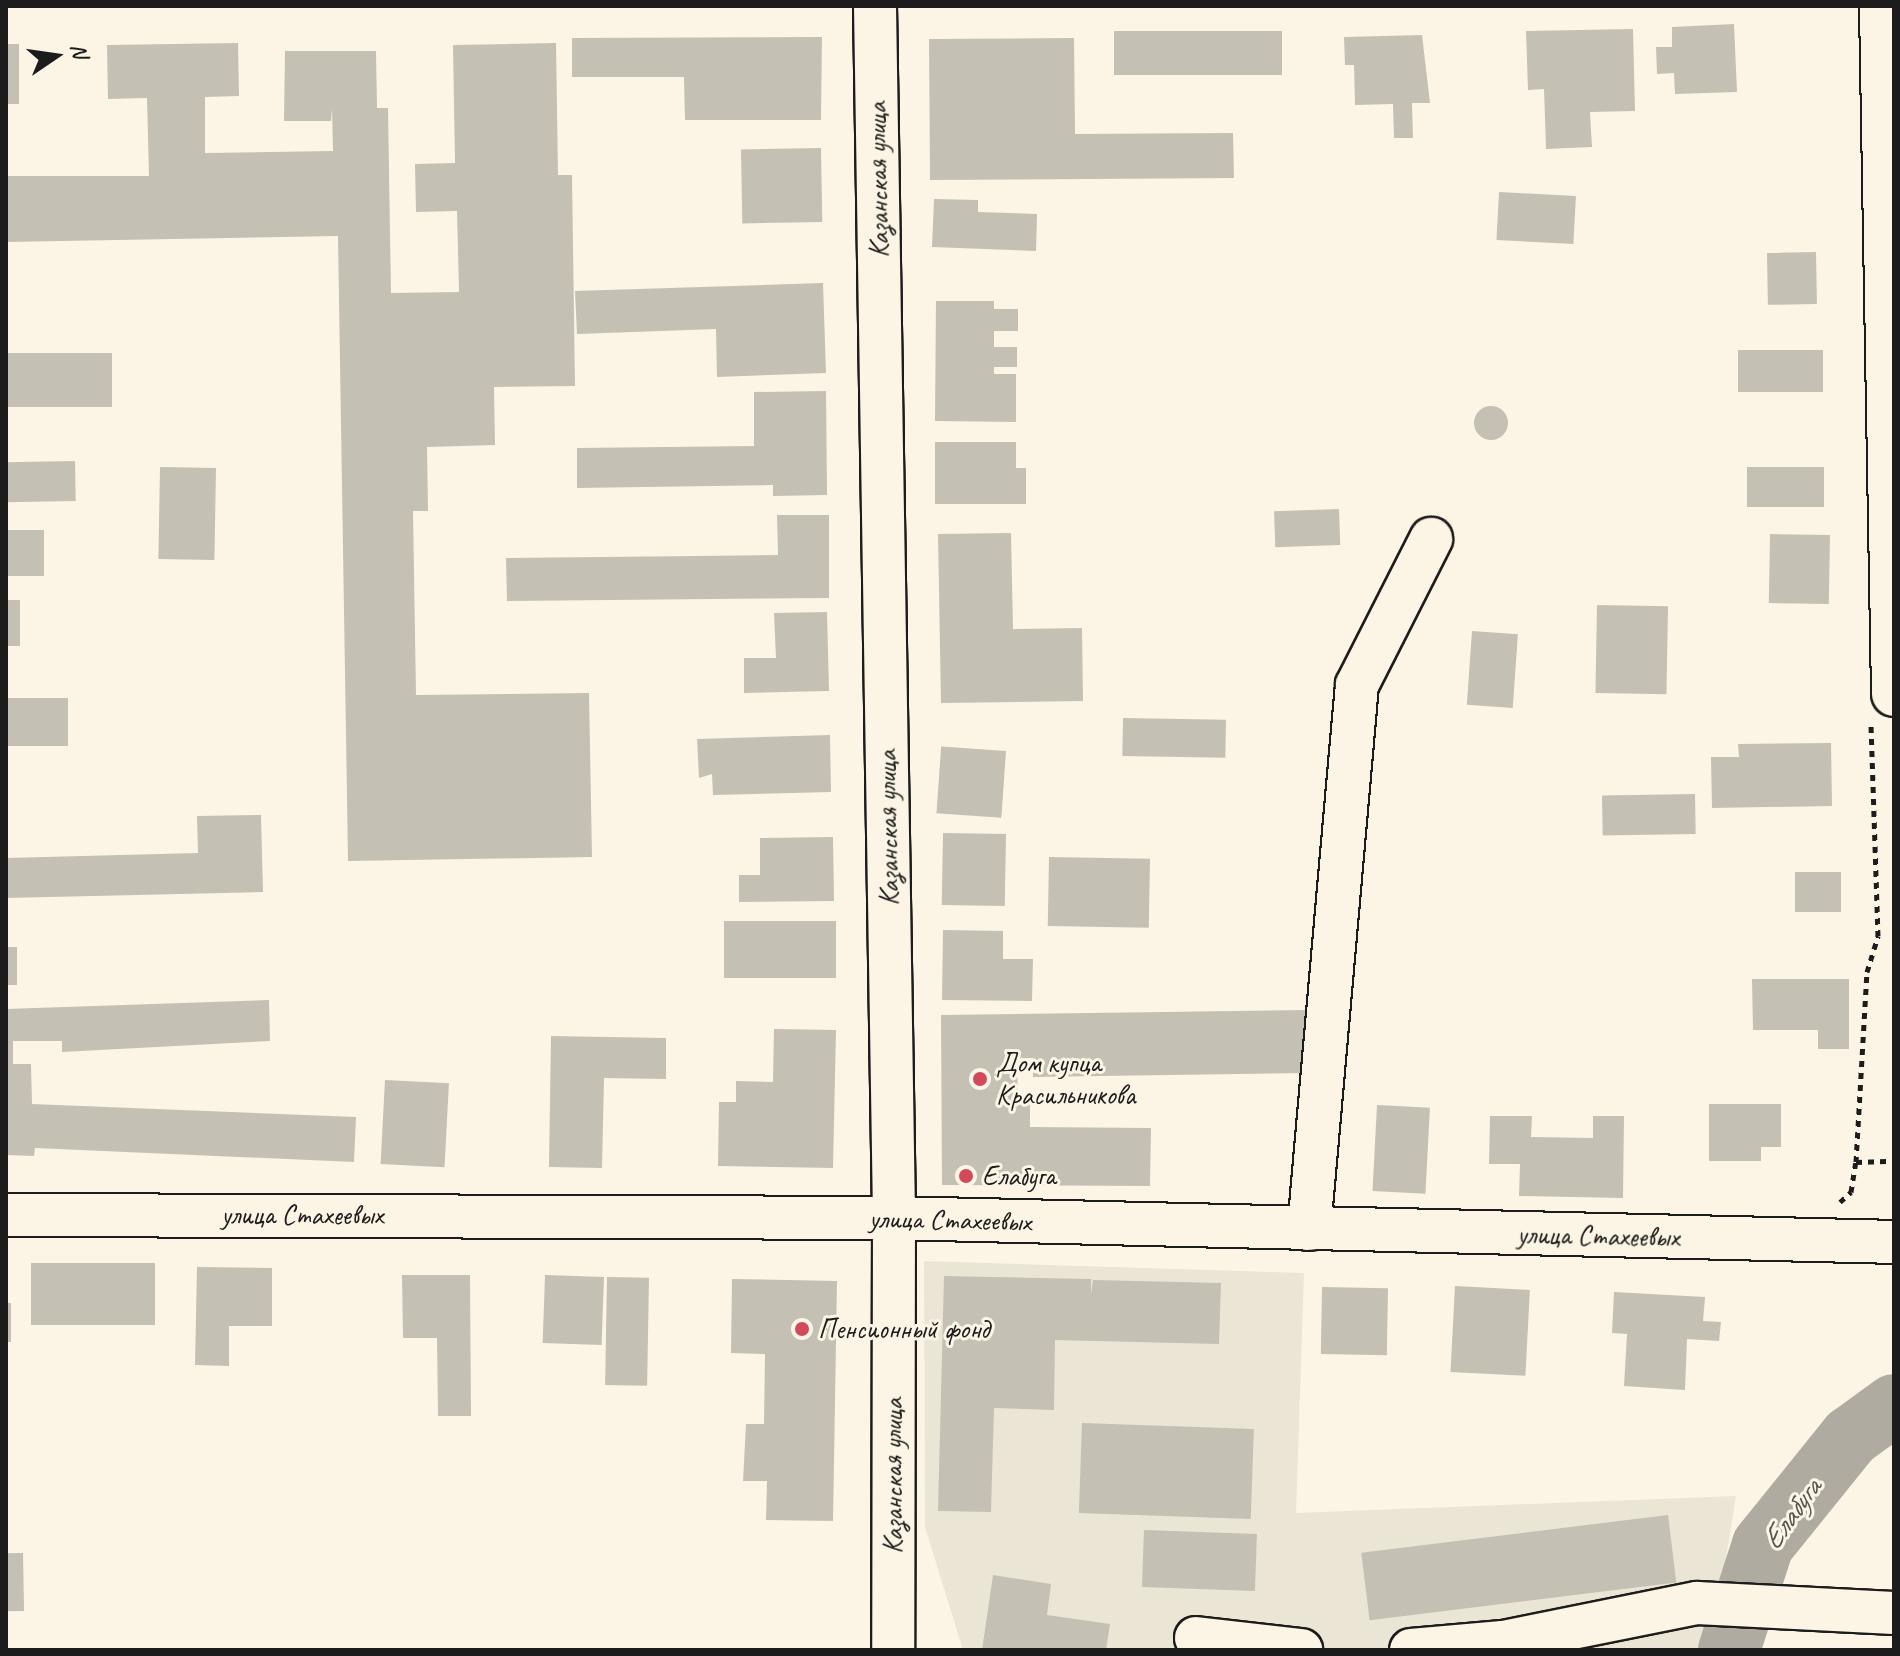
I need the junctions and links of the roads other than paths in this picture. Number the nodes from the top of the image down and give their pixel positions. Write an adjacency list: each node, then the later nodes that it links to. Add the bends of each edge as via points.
1 (875, 6): 6 (street, Казанская улица)
2 (1882, 6): 4 (main road)
3 (1431, 539): 7 (street, via 1357,685)
4 (1894, 694)
5 (6, 1215): 6 (street, улица Стахеевых)
6 (894, 1218): 7 (street, улица Стахеевых); 11 (street, Казанская улица)
7 (1309, 1229): 8 (street, улица Стахеевых)
8 (1894, 1242)
9 (1894, 1613): 13 (street, via 1697,1603 1503,1642)
10 (1196, 1638): 12 (street)
11 (893, 1650)
12 (1301, 1650)
13 (1411, 1650)

